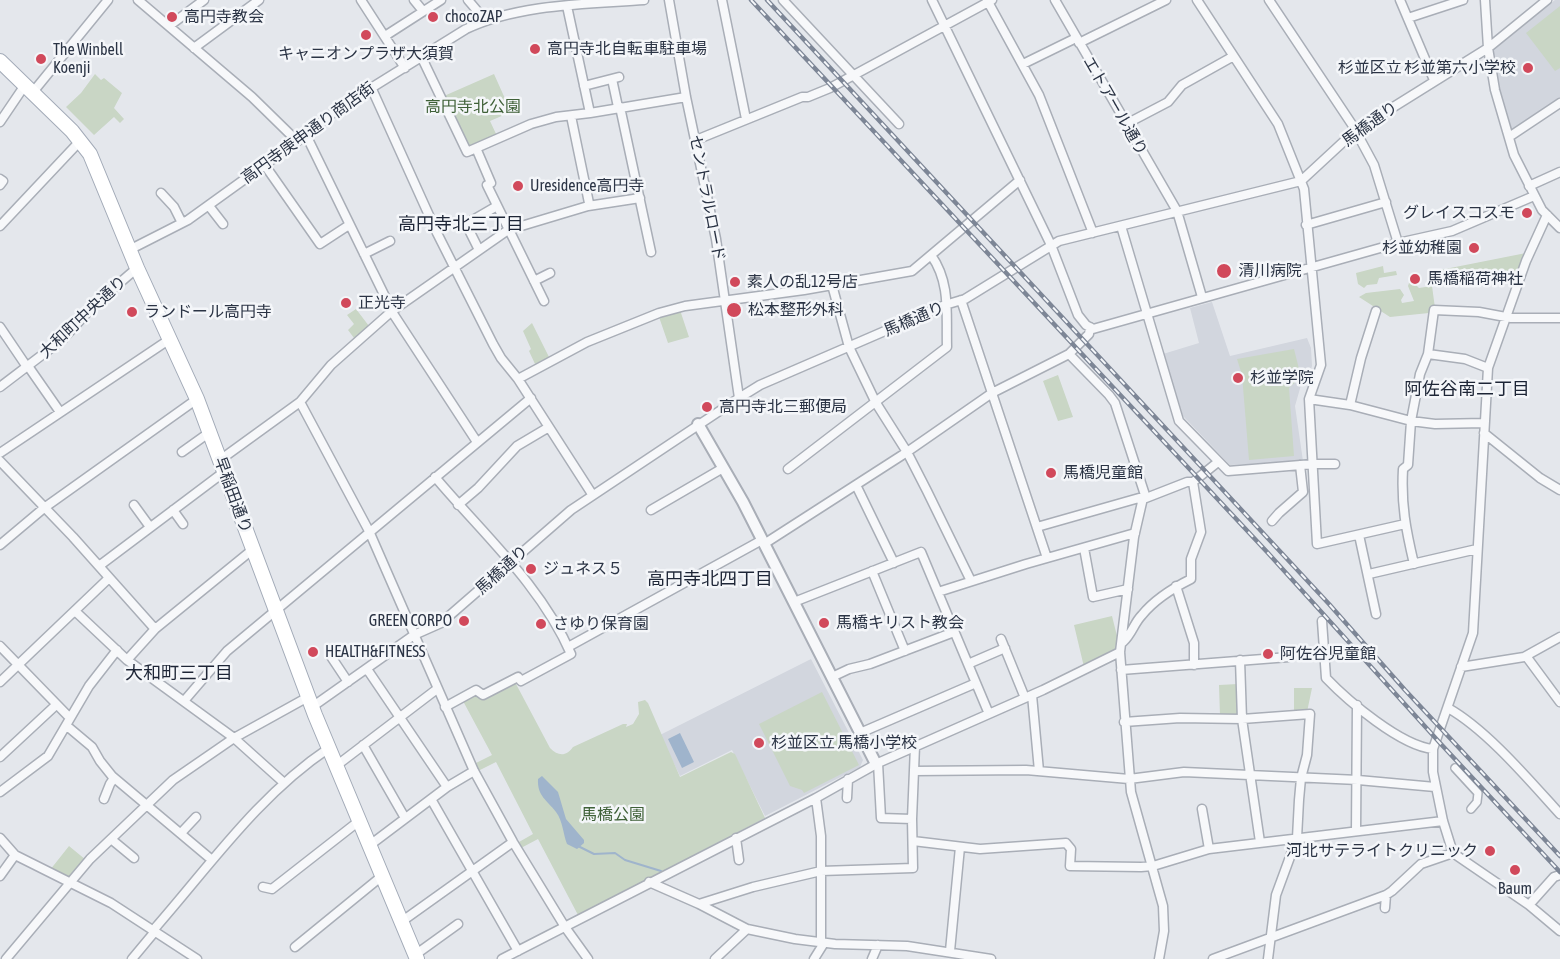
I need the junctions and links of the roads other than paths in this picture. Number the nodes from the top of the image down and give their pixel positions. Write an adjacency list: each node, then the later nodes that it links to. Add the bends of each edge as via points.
1 (108, 0): 42 (street)
2 (138, 0): 28 (street)
3 (204, 0): 28 (street)
4 (361, 0): 29 (street)
5 (414, 0): 24 (street)
6 (441, 0): 24 (street)
7 (468, 0): 26 (street)
8 (644, 0): 23 (street, 高円寺庚申通り商店街)
9 (669, 0): 43 (street, セントラルロード)
10 (722, 0): 49 (street)
11 (783, 0): 38 (street)
12 (932, 0): 27 (street)
13 (1055, 0): 30 (street, エトアール通り)
14 (1166, 0): 30 (street)
15 (1197, 0): 34 (street)
16 (1269, 0): 52 (street)
17 (1400, 0): 25 (street)
18 (1463, 0): 25 (street)
19 (1485, 0): 32 (street)
20 (1547, 0): 32 (street, 馬橋通り)
21 (989, 1): 27 (street); 36 (street)
22 (256, 3): 31 (street)
23 (561, 4): 26 (street, 高円寺庚申通り商店街); 40 (street)
24 (423, 11): 29 (street)
25 (1408, 18): 39 (street)
26 (485, 20): 33 (street, 高円寺庚申通り商店街)
27 (945, 25): 38 (street); 62 (street)
28 (169, 26): 31 (street)
29 (385, 36): 37 (street)
30 (1077, 40): 36 (street); 51 (street, エトアール通り)
31 (194, 48): 57 (street)
32 (1488, 48): 39 (street, 馬橋通り); 54 (street)
33 (421, 56): 37 (street, 高円寺庚申通り商店街); 58 (street, via 467,152)
34 (1232, 57): 51 (street, via 1182,85 1168,102); 63 (street, via 1278,124)
35 (0, 61): 42 (main road, 早稲田通り)
36 (1023, 64): 83 (street, via 1040,95)
37 (405, 68): 41 (street, 高円寺庚申通り商店街)
38 (852, 75): 49 (street, via 830,88); 50 (street)
39 (1434, 80): 52 (street, 馬橋通り)
40 (584, 86): 45 (street, via 615,78); 46 (street)
41 (371, 87): 53 (street, 高円寺庚申通り商店街); 92 (street)
42 (29, 88): 48 (street); 55 (main road, 早稲田通り)
43 (686, 97): 45 (street); 56 (street, セントラルロード)
44 (1560, 103): 54 (street)
45 (619, 107): 46 (street); 68 (street)
46 (590, 113): 47 (street)
47 (571, 116): 58 (street, via 531,124); 72 (street)
48 (1, 118)
49 (746, 119): 56 (street)
50 (899, 124)
51 (1126, 124): 73 (street, エトアール通り)
52 (1355, 131): 63 (street, 馬橋通り); 69 (street, via 1374,165)
53 (306, 135): 57 (street, 高円寺庚申通り商店街); 77 (street)
54 (1509, 137): 65 (street)
55 (81, 140): 79 (street); 87 (main road, 早稲田通り)
56 (696, 140): 100 (street, セントラルロード)
57 (297, 141): 59 (street, 高円寺庚申通り商店街)
58 (476, 148): 71 (street)
59 (264, 164): 70 (street, 高円寺庚申通り商店街); 77 (street, via 320,244)
60 (1560, 172): 65 (street)
61 (0, 179): 64 (street)
62 (1020, 180): 86 (street); 91 (street)
63 (1301, 181): 73 (street, 馬橋通り); 78 (street)
64 (0, 185)
65 (1529, 186): 67 (street)
66 (161, 193): 75 (street)
67 (1534, 196): 74 (street); 85 (street, via 1452,231)
68 (640, 198): 72 (street); 89 (street)
69 (1386, 202): 78 (street); 85 (street)
70 (209, 206): 75 (street, 高円寺庚申通り商店街); 76 (street)
71 (497, 206): 82 (street); 88 (street, via 466,224)
72 (588, 206): 82 (street)
73 (1177, 211): 80 (street, 馬橋通り); 98 (street, エトアール通り)
74 (1547, 215): 81 (street); 106 (street)
75 (182, 223): 87 (street, 高円寺庚申通り商店街)
76 (223, 224)
77 (350, 225): 90 (street)
78 (1306, 225): 94 (street)
79 (0, 226)
80 (1121, 226): 83 (street, 馬橋通り); 105 (street)
81 (1560, 228)
82 (508, 230): 88 (street); 96 (street)
83 (1093, 233): 86 (street, 馬橋通り)
84 (390, 241): 90 (street)
85 (1398, 243): 94 (street)
86 (1051, 245): 101 (street, 馬橋通り); 109 (street, via 1078,315)
87 (129, 250): 93 (main road, 早稲田通り)
88 (479, 250): 92 (street)
89 (651, 252)
90 (364, 254): 103 (street)
91 (931, 255): 97 (street, via 912,272); 102 (street, via 945,283)
92 (455, 266): 103 (street); 116 (street, via 501,358)
93 (137, 268): 110 (main road, 早稲田通り); 114 (street, 大和町中央通り, via 94,305 63,339)
94 (1311, 268): 98 (street); 122 (street, via 1321,364)
95 (550, 273): 96 (street)
96 (534, 281): 99 (street)
97 (832, 285): 100 (street); 111 (street)
98 (1202, 297): 105 (street)
99 (544, 300)
100 (726, 300): 116 (street, via 659,313 586,342); 120 (street, セントラルロード)
101 (961, 300): 102 (street, 馬橋通り); 118 (street)
102 (945, 305): 111 (street, 馬橋通り); 124 (street, via 947,347)
103 (392, 311): 123 (street, via 331,365); 132 (street)
104 (1376, 311): 125 (street)
105 (1147, 314): 109 (street); 137 (street, via 1179,421)
106 (1506, 317): 107 (street); 113 (street, via 1434,310); 115 (street)
107 (1560, 318)
108 (0, 327): 114 (street)
109 (1090, 327): 112 (street, via 1089,334)
110 (170, 339): 121 (main road, 早稲田通り); 126 (street)
111 (849, 347): 120 (street, 馬橋通り); 124 (street)
112 (1069, 354): 118 (street); 149 (street, via 1114,403)
113 (1428, 354): 115 (street, via 1465,359); 127 (street)
114 (27, 367): 117 (street, 大和町中央通り); 126 (street)
115 (1488, 368): 130 (street)
116 (518, 379): 119 (street)
117 (0, 387)
118 (992, 393): 135 (street); 159 (street)
119 (531, 398): 129 (street); 132 (street)
120 (739, 398): 128 (street, 馬橋通り)
121 (197, 399): 131 (main road, 早稲田通り); 152 (street)
122 (1309, 399): 125 (street); 138 (street)
123 (300, 402): 141 (street); 160 (street)
124 (876, 403): 135 (street); 143 (street)
125 (1350, 405): 127 (street)
126 (60, 412): 134 (street)
127 (1411, 421): 130 (street); 157 (street, via 1401,497)
128 (698, 424): 142 (street); 148 (street, 馬橋通り)
129 (549, 428): 148 (street); 151 (street, via 517,446)
130 (1484, 428): 147 (street, via 1540,478); 166 (street)
131 (210, 432): 133 (street); 141 (main road, 早稲田通り)
132 (477, 442): 144 (street)
133 (182, 452)
134 (0, 453)
135 (907, 453): 146 (street); 176 (street)
136 (0, 461): 152 (street)
137 (1218, 462): 140 (street, via 1228,471); 145 (street)
138 (1313, 464): 139 (street); 140 (street); 162 (street, via 1317,544)
139 (1335, 464)
140 (1300, 465): 155 (street, via 1303,492)
141 (222, 466): 153 (street); 167 (main road, 早稲田通り)
142 (723, 468): 154 (street); 163 (street)
143 (788, 469)
144 (435, 477): 151 (street); 160 (street)
145 (1193, 482): 149 (street); 177 (street, via 1201,532 1191,559 1191,579)
146 (855, 485): 163 (street); 170 (street)
147 (1560, 490)
148 (592, 494): 169 (street, 馬橋通り)
149 (1145, 498): 159 (street); 161 (street)
150 (134, 505): 158 (street)
151 (458, 505): 169 (street)
152 (44, 508): 164 (street); 172 (street)
153 (173, 510): 156 (street); 158 (street)
154 (651, 510)
155 (1272, 521)
156 (183, 524)
157 (1405, 524): 162 (street); 171 (street)
158 (150, 527): 172 (street)
159 (1037, 527): 168 (street)
160 (369, 531): 182 (street); 187 (street)
161 (1135, 533): 165 (street); 178 (street)
162 (1359, 535): 174 (street)
163 (763, 542): 180 (street); 191 (street)
164 (0, 544)
165 (1084, 548): 168 (street); 178 (street, via 1093,597)
166 (1477, 549): 171 (street); 203 (street, via 1473,633)
167 (252, 550): 182 (main road, 早稲田通り); 185 (street)
168 (1047, 558): 176 (street)
169 (510, 562): 187 (street, 馬橋通り, via 441,623); 191 (street, via 547,608)
170 (894, 563): 173 (street); 179 (street, via 921,552)
171 (1414, 564): 174 (street)
172 (99, 566): 175 (street)
173 (872, 571): 180 (street); 193 (street)
174 (1369, 574): 183 (street)
175 (109, 578): 181 (street); 185 (street)
176 (971, 581): 179 (street)
177 (1176, 586): 189 (street, via 1141,616); 202 (street, via 1194,643)
178 (1128, 589): 189 (street)
179 (938, 592): 186 (street)
180 (794, 602): 206 (street)
181 (75, 611): 192 (street); 201 (street)
182 (275, 611): 212 (street, via 227,651); 213 (main road, 早稲田通り)
183 (1376, 614)
184 (1322, 621): 216 (street, via 1326,678)
185 (155, 629): 198 (street)
186 (954, 632): 193 (street); 200 (street)
187 (414, 635): 204 (street, 馬橋通り); 210 (street)
188 (1560, 637): 196 (street)
189 (1122, 642): 194 (street)
190 (0, 646): 201 (street)
191 (568, 647): 217 (street, via 571,654 521,681 518,677 483,695 476,690)
192 (117, 650): 198 (street); 222 (street)
193 (905, 651): 206 (street)
194 (1120, 652): 205 (street); 211 (street)
195 (330, 655): 208 (street)
196 (1526, 656): 203 (street); 214 (street)
197 (1289, 657): 199 (street)
198 (127, 660): 212 (street)
199 (1240, 660): 202 (street); 221 (street)
200 (968, 664): 209 (street); 211 (street, via 1003,644)
201 (19, 665): 207 (street); 215 (street)
202 (1194, 665): 205 (street)
203 (1461, 667): 218 (street)
204 (367, 669): 208 (street, 馬橋通り); 220 (street)
205 (1121, 670): 223 (street)
206 (832, 677): 224 (street)
207 (0, 682)
208 (348, 682): 213 (street, 馬橋通り)
209 (976, 683): 219 (street); 224 (street)
210 (437, 690): 217 (street); 220 (street)
211 (1029, 696): 219 (street); 236 (street)
212 (184, 701): 225 (street)
213 (310, 702): 225 (street, 馬橋通り); 228 (main road, 早稲田通り)
214 (1560, 702)
215 (56, 705): 222 (street); 230 (street)
216 (1357, 705): 229 (street, via 1409,742); 242 (street)
217 (445, 707): 234 (street)
218 (1448, 708): 229 (street); 252 (street, via 1484,735)
219 (989, 714): 227 (street)
220 (399, 718): 226 (street); 244 (street)
221 (1242, 719): 223 (street); 237 (street); 239 (street, via 1310,714 1308,755)
222 (69, 722): 238 (street); 246 (street, via 48,756)
223 (1124, 722): 241 (street)
224 (860, 733): 231 (street)
225 (234, 738): 243 (street); 251 (street, 馬橋通り)
226 (363, 745): 232 (street); 256 (street)
227 (915, 746): 231 (street); 235 (street)
228 (329, 748): 232 (main road, 早稲田通り); 243 (street)
229 (1433, 749): 245 (street)
230 (0, 756)
231 (877, 763): 240 (street); 257 (street, via 881,818)
232 (336, 766): 258 (main road, 早稲田通り)
233 (1455, 768): 254 (street, via 1478,793 1478,802)
234 (474, 771): 244 (street); 267 (street)
235 (914, 771): 236 (street); 257 (street)
236 (1039, 771): 241 (street)
237 (1251, 776): 239 (street); 241 (street, via 1184,772); 268 (street)
238 (114, 778): 249 (street); 251 (street)
239 (1302, 778): 242 (street); 264 (street)
240 (848, 779): 247 (street); 248 (street)
241 (1129, 779): 277 (street)
242 (1358, 780): 245 (street); 260 (street)
243 (283, 782): 275 (street)
244 (447, 788): 250 (street)
245 (1435, 788): 259 (street)
246 (0, 792)
247 (816, 798): 263 (street); 279 (street)
248 (847, 798)
249 (104, 799)
250 (431, 799): 256 (street); 278 (street)
251 (146, 804): 261 (street); 265 (street, 馬橋通り)
252 (1558, 807)
253 (1202, 809): 271 (street)
254 (1471, 809)
255 (196, 817): 261 (street)
256 (405, 818): 269 (street)
257 (912, 819): 266 (street)
258 (359, 821): 269 (main road, 早稲田通り); 285 (street, via 272,889)
259 (1443, 821): 260 (street); 272 (street)
260 (1356, 831): 264 (street)
261 (181, 834): 275 (street)
262 (0, 838): 273 (street)
263 (736, 838): 276 (street); 284 (street)
264 (1297, 838): 268 (street); 296 (street, via 1276,895)
265 (111, 839): 274 (street); 283 (street, 馬橋通り)
266 (913, 841): 270 (street); 279 (street, via 913,868)
267 (513, 842): 278 (street); 292 (street)
268 (1260, 842): 271 (street)
269 (370, 845): 282 (main road, 早稲田通り)
270 (960, 847): 277 (street, via 1066,843 1071,849 1070,866); 302 (street)
271 (1209, 849): 277 (street)
272 (1453, 853): 286 (street, via 1421,864); 288 (street)
273 (15, 855): 281 (street); 283 (street)
274 (134, 858)
275 (212, 860): 295 (street)
276 (739, 860)
277 (1153, 866): 314 (street, via 1163,906)
278 (471, 870): 290 (street); 301 (street)
279 (821, 871): 287 (street); 297 (street)
280 (1560, 875): 288 (street)
281 (0, 876)
282 (382, 876): 290 (main road, 早稲田通り); 299 (street)
283 (70, 882): 295 (street); 304 (street, 馬橋通り)
284 (650, 882): 287 (street); 292 (street)
285 (263, 887)
286 (1386, 896): 289 (street); 296 (street)
287 (699, 904): 293 (street)
288 (1529, 905): 294 (street)
289 (1385, 908)
290 (401, 922): 303 (main road, 早稲田通り)
291 (458, 924): 303 (street)
292 (565, 927): 301 (street); 308 (street)
293 (747, 929): 297 (street); 309 (street)
294 (1560, 931)
295 (154, 932): 305 (street); 306 (street)
296 (1270, 938): 315 (street); 316 (street)
297 (823, 943): 298 (street); 310 (street)
298 (878, 945): 300 (street); 311 (street)
299 (295, 947)
300 (937, 949): 302 (street); 312 (street)
301 (518, 951): 307 (street)
302 (950, 951): 313 (street)
303 (416, 957)
304 (6, 959)
305 (132, 959)
306 (197, 959)
307 (502, 959)
308 (588, 959)
309 (715, 959)
310 (814, 959)
311 (872, 959)
312 (934, 959)
313 (991, 959)
314 (1159, 959)
315 (1212, 959)
316 (1268, 959)

